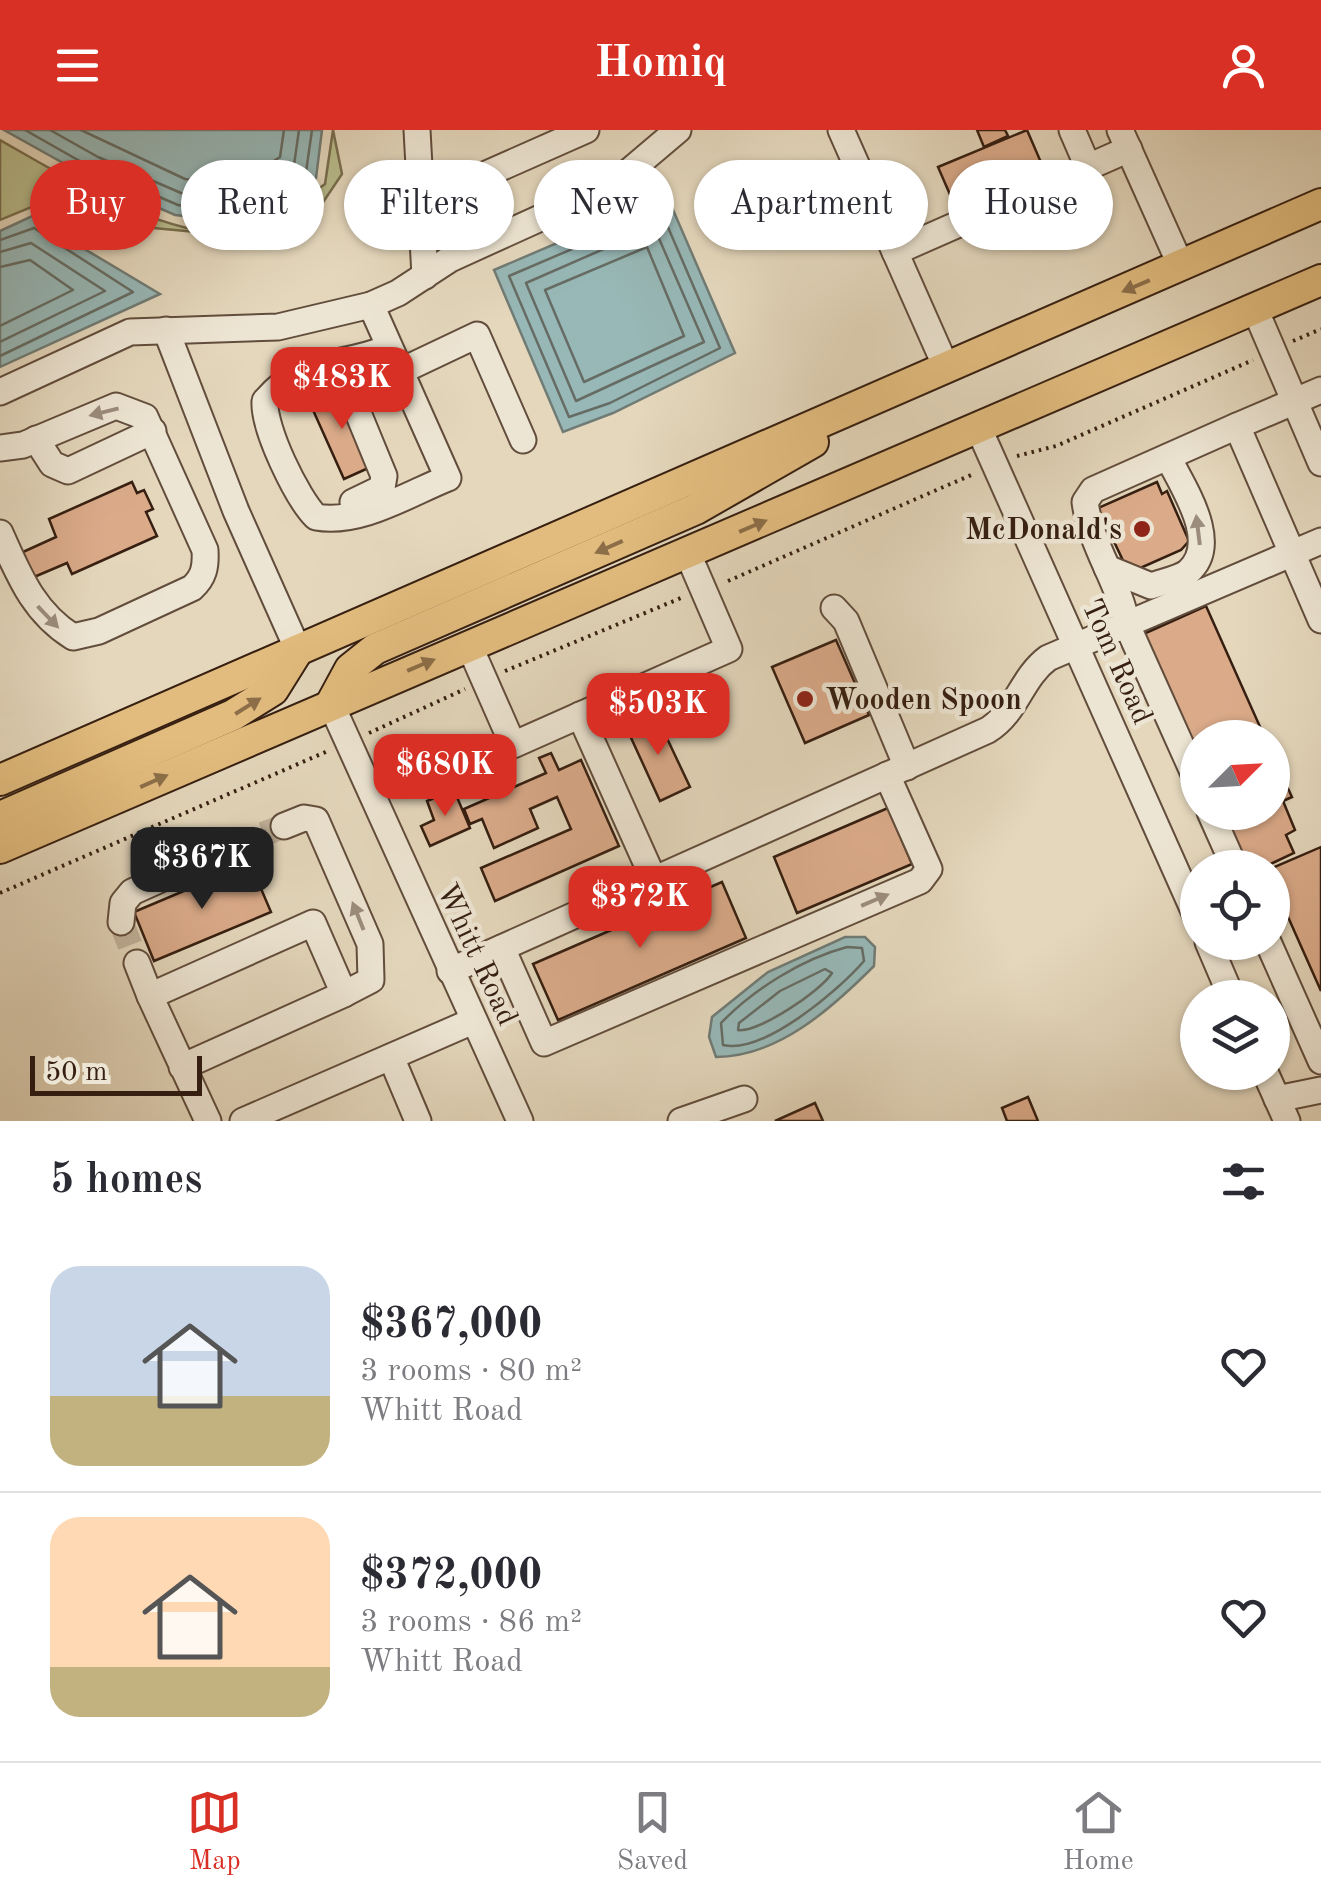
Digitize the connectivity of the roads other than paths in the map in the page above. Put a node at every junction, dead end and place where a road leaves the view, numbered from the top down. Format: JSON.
{"nodes":[{"id":1,"x":417,"y":130,"type":"edge"},
{"id":2,"x":586,"y":130,"type":"edge"},
{"id":3,"x":678,"y":130,"type":"edge"},
{"id":4,"x":841,"y":130,"type":"edge"},
{"id":5,"x":1072,"y":130,"type":"edge"},
{"id":6,"x":1125,"y":139,"type":"edge"},
{"id":7,"x":650,"y":140,"type":"edge"},
{"id":8,"x":419,"y":160,"type":"edge"},
{"id":9,"x":1085,"y":160,"type":"edge"},
{"id":10,"x":1097,"y":160,"type":"edge"},
{"id":11,"x":514,"y":162,"type":"edge"},
{"id":12,"x":1321,"y":204,"type":"edge"},
{"id":13,"x":948,"y":229,"type":"edge"},
{"id":14,"x":424,"y":250,"type":"edge"},
{"id":15,"x":895,"y":252,"type":"junction"},
{"id":16,"x":1180,"y":266,"type":"junction"},
{"id":17,"x":425,"y":276,"type":"junction"},
{"id":18,"x":1321,"y":280,"type":"edge"},
{"id":19,"x":371,"y":304,"type":"junction"},
{"id":20,"x":1255,"y":308,"type":"junction"},
{"id":21,"x":166,"y":330,"type":"junction"},
{"id":22,"x":388,"y":348,"type":"junction"},
{"id":23,"x":946,"y":368,"type":"junction"},
{"id":24,"x":350,"y":370,"type":"junction"},
{"id":25,"x":399,"y":372,"type":"junction"},
{"id":26,"x":1321,"y":390,"type":"edge"},
{"id":27,"x":0,"y":392,"type":"edge"},
{"id":28,"x":1294,"y":401,"type":"junction"},
{"id":29,"x":844,"y":412,"type":"junction"},
{"id":30,"x":1237,"y":426,"type":"junction"},
{"id":31,"x":979,"y":429,"type":"junction"},
{"id":32,"x":153,"y":431,"type":"junction"},
{"id":33,"x":36,"y":439,"type":"junction"},
{"id":34,"x":524,"y":440,"type":"dead end"},
{"id":35,"x":0,"y":448,"type":"edge"},
{"id":36,"x":1168,"y":457,"type":"junction"},
{"id":37,"x":1321,"y":463,"type":"edge"},
{"id":38,"x":293,"y":480,"type":"junction"},
{"id":39,"x":405,"y":488,"type":"junction"},
{"id":40,"x":0,"y":533,"type":"edge"},
{"id":41,"x":1321,"y":542,"type":"edge"},
{"id":42,"x":688,"y":554,"type":"junction"},
{"id":43,"x":1292,"y":554,"type":"junction"},
{"id":44,"x":1107,"y":568,"type":"junction"},
{"id":45,"x":834,"y":608,"type":"dead end"},
{"id":46,"x":1321,"y":620,"type":"edge"},
{"id":47,"x":1127,"y":625,"type":"junction"},
{"id":48,"x":469,"y":645,"type":"junction"},
{"id":49,"x":1076,"y":646,"type":"junction"},
{"id":50,"x":298,"y":650,"type":"junction"},
{"id":51,"x":331,"y":704,"type":"junction"},
{"id":52,"x":580,"y":715,"type":"junction"},
{"id":53,"x":1180,"y":744,"type":"edge"},
{"id":54,"x":897,"y":771,"type":"junction"},
{"id":55,"x":0,"y":780,"type":"edge"},
{"id":56,"x":0,"y":817,"type":"edge"},
{"id":57,"x":284,"y":826,"type":"tunnel mouth"},
{"id":58,"x":0,"y":848,"type":"edge"},
{"id":59,"x":229,"y":848,"type":"tunnel mouth"},
{"id":60,"x":654,"y":880,"type":"junction"},
{"id":61,"x":1180,"y":880,"type":"edge"},
{"id":62,"x":121,"y":922,"type":"dead end"},
{"id":63,"x":502,"y":948,"type":"junction"},
{"id":64,"x":1276,"y":960,"type":"edge"},
{"id":65,"x":137,"y":963,"type":"tunnel mouth"},
{"id":66,"x":450,"y":971,"type":"junction"},
{"id":67,"x":344,"y":994,"type":"junction"},
{"id":68,"x":150,"y":996,"type":"junction"},
{"id":69,"x":474,"y":1021,"type":"junction"},
{"id":70,"x":391,"y":1057,"type":"junction"},
{"id":71,"x":1321,"y":1062,"type":"edge"},
{"id":72,"x":182,"y":1068,"type":"junction"},
{"id":73,"x":1321,"y":1090,"type":"edge"},
{"id":74,"x":744,"y":1099,"type":"dead end"},
{"id":75,"x":1282,"y":1110,"type":"edge"},
{"id":76,"x":208,"y":1121,"type":"edge"},
{"id":77,"x":242,"y":1121,"type":"edge"},
{"id":78,"x":418,"y":1121,"type":"edge"},
{"id":79,"x":520,"y":1121,"type":"edge"},
{"id":80,"x":681,"y":1121,"type":"edge"}],
"edges":[{"from":1,"to":8,"type":"street"},
{"from":2,"to":11,"type":"street"},
{"from":3,"to":7,"type":"street"},
{"from":4,"to":15,"type":"street"},
{"from":5,"to":9,"type":"street"},
{"from":6,"to":10,"type":"street"},
{"from":6,"to":16,"type":"street"},
{"from":7,"to":17,"type":"street"},
{"from":12,"to":16,"type":"main road"},
{"from":13,"to":15,"type":"street"},
{"from":14,"to":17,"type":"street"},
{"from":15,"to":23,"type":"street"},
{"from":16,"to":23,"type":"main road","one_way":true},
{"from":17,"to":19,"type":"street"},
{"from":18,"to":20,"type":"main road"},
{"from":19,"to":21,"type":"street"},
{"from":19,"to":22,"type":"street"},
{"from":20,"to":28,"type":"street"},
{"from":20,"to":31,"type":"main road"},
{"from":21,"to":27,"type":"street"},
{"from":21,"to":50,"type":"street"},
{"from":22,"to":24,"type":"street"},
{"from":22,"to":25,"type":"street"},
{"from":23,"to":29,"type":"main road"},
{"from":24,"to":38,"type":"street"},
{"from":24,"to":38,"type":"street"},
{"from":24,"to":39,"type":"street"},
{"from":25,"to":34,"type":"street"},
{"from":25,"to":39,"type":"street"},
{"from":26,"to":28,"type":"street"},
{"from":28,"to":30,"type":"street"},
{"from":28,"to":37,"type":"street"},
{"from":29,"to":50,"type":"main road"},
{"from":29,"to":51,"type":"main road","one_way":true},
{"from":30,"to":36,"type":"street"},
{"from":30,"to":43,"type":"street"},
{"from":42,"to":31,"type":"main road","one_way":true},
{"from":31,"to":49,"type":"street","name":"Tom Road"},
{"from":32,"to":33,"type":"street","one_way":true},
{"from":32,"to":33,"type":"street"},
{"from":40,"to":32,"type":"street","one_way":true},
{"from":33,"to":35,"type":"street"},
{"from":36,"to":44,"type":"street"},
{"from":44,"to":36,"type":"street","one_way":true},
{"from":38,"to":39,"type":"street"},
{"from":41,"to":43,"type":"street"},
{"from":42,"to":48,"type":"main road"},
{"from":42,"to":52,"type":"street"},
{"from":43,"to":46,"type":"street"},
{"from":43,"to":47,"type":"street"},
{"from":44,"to":47,"type":"street"},
{"from":45,"to":54,"type":"street"},
{"from":47,"to":49,"type":"street"},
{"from":47,"to":53,"type":"street"},
{"from":51,"to":48,"type":"main road","one_way":true},
{"from":48,"to":52,"type":"street"},
{"from":49,"to":54,"type":"street"},
{"from":49,"to":61,"type":"street","name":"Tom Road"},
{"from":50,"to":55,"type":"main road"},
{"from":56,"to":50,"type":"main road","one_way":true},
{"from":58,"to":51,"type":"main road","one_way":true},
{"from":51,"to":66,"type":"street","name":"Whitt Road"},
{"from":52,"to":60,"type":"street"},
{"from":54,"to":60,"type":"street"},
{"from":63,"to":54,"type":"street","one_way":true},
{"from":67,"to":57,"type":"street","one_way":true},
{"from":59,"to":62,"type":"street"},
{"from":60,"to":63,"type":"street"},
{"from":63,"to":66,"type":"street"},
{"from":64,"to":71,"type":"street"},
{"from":65,"to":68,"type":"street"},
{"from":66,"to":69,"type":"street","name":"Whitt Road"},
{"from":67,"to":68,"type":"street"},
{"from":67,"to":72,"type":"street"},
{"from":68,"to":72,"type":"street"},
{"from":69,"to":70,"type":"street"},
{"from":69,"to":79,"type":"street","name":"Whitt Road"},
{"from":70,"to":77,"type":"street"},
{"from":70,"to":78,"type":"street"},
{"from":72,"to":76,"type":"street"},
{"from":73,"to":75,"type":"street"},
{"from":74,"to":80,"type":"street"}]}
